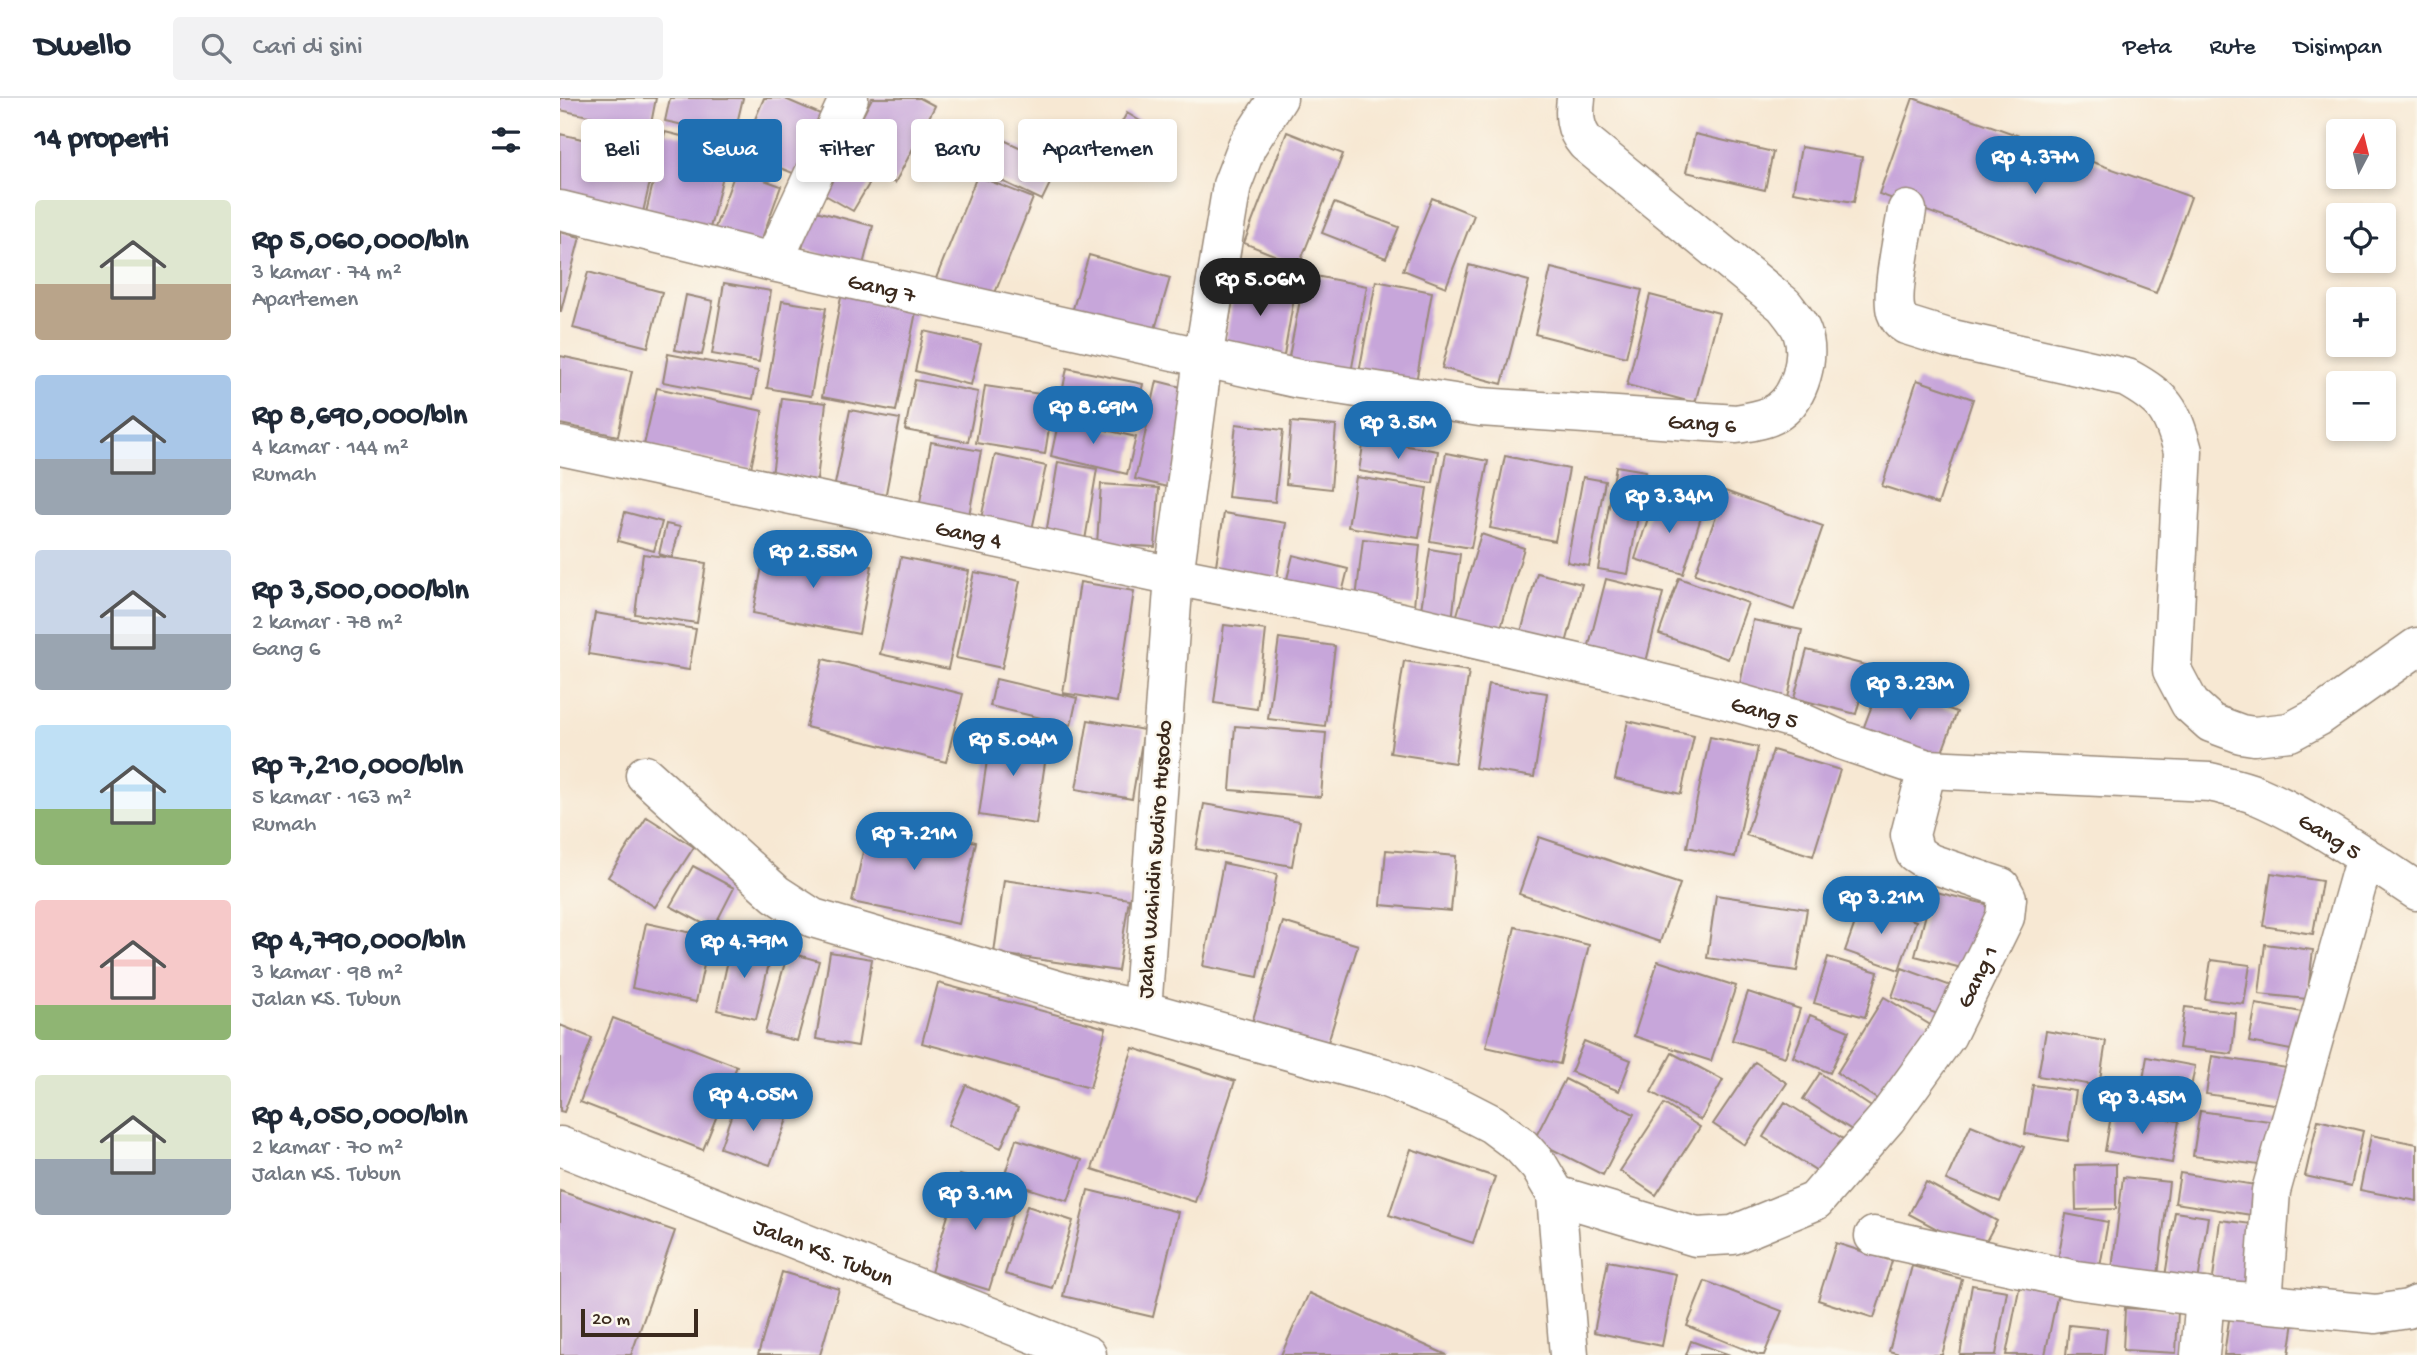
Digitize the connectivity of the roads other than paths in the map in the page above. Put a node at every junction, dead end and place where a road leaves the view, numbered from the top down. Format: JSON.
{"nodes":[{"id":1,"x":849,"y":98,"type":"edge"},
{"id":2,"x":1278,"y":98,"type":"edge"},
{"id":3,"x":1576,"y":98,"type":"edge"},
{"id":4,"x":560,"y":210,"type":"edge"},
{"id":5,"x":1907,"y":210,"type":"dead end"},
{"id":6,"x":773,"y":262,"type":"junction"},
{"id":7,"x":1203,"y":359,"type":"junction"},
{"id":8,"x":560,"y":446,"type":"edge"},
{"id":9,"x":1174,"y":576,"type":"junction"},
{"id":10,"x":2417,"y":647,"type":"edge"},
{"id":11,"x":1927,"y":769,"type":"junction"},
{"id":12,"x":645,"y":775,"type":"dead end"},
{"id":13,"x":2365,"y":857,"type":"junction"},
{"id":14,"x":2417,"y":891,"type":"edge"},
{"id":15,"x":1142,"y":1010,"type":"junction"},
{"id":16,"x":560,"y":1146,"type":"edge"},
{"id":17,"x":1556,"y":1195,"type":"junction"},
{"id":18,"x":1874,"y":1236,"type":"dead end"},
{"id":19,"x":2204,"y":1297,"type":"junction"},
{"id":20,"x":2263,"y":1303,"type":"junction"},
{"id":21,"x":2417,"y":1305,"type":"edge"},
{"id":22,"x":1041,"y":1347,"type":"edge"},
{"id":23,"x":1087,"y":1355,"type":"edge"},
{"id":24,"x":1569,"y":1355,"type":"edge"},
{"id":25,"x":2200,"y":1355,"type":"edge"}],
"edges":[{"from":1,"to":6,"type":"street"},
{"from":2,"to":7,"type":"street","name":"Jalan Wahidin Sudiro Husodo"},
{"from":3,"to":7,"type":"street","name":"Gang 6"},
{"from":4,"to":6,"type":"street","name":"Gang 7"},
{"from":5,"to":10,"type":"street"},
{"from":6,"to":7,"type":"street","name":"Gang 7"},
{"from":7,"to":9,"type":"street","name":"Jalan Wahidin Sudiro Husodo"},
{"from":8,"to":9,"type":"street","name":"Gang 4"},
{"from":9,"to":11,"type":"street","name":"Gang 5"},
{"from":9,"to":15,"type":"street","name":"Jalan Wahidin Sudiro Husodo"},
{"from":11,"to":13,"type":"street","name":"Gang 5"},
{"from":11,"to":17,"type":"street","name":"Gang 1"},
{"from":12,"to":15,"type":"street"},
{"from":13,"to":14,"type":"street","name":"Gang 5"},
{"from":13,"to":20,"type":"street"},
{"from":15,"to":17,"type":"street","name":"Jalan Wahidin Sudiro Husodo"},
{"from":16,"to":22,"type":"street","name":"Jalan KS. Tubun"},
{"from":17,"to":24,"type":"street","name":"Jalan Wahidin Sudiro Husodo"},
{"from":18,"to":19,"type":"street"},
{"from":19,"to":20,"type":"street"},
{"from":19,"to":25,"type":"street"},
{"from":20,"to":21,"type":"street"},
{"from":22,"to":23,"type":"street","name":"Jalan KS. Tubun"}]}
